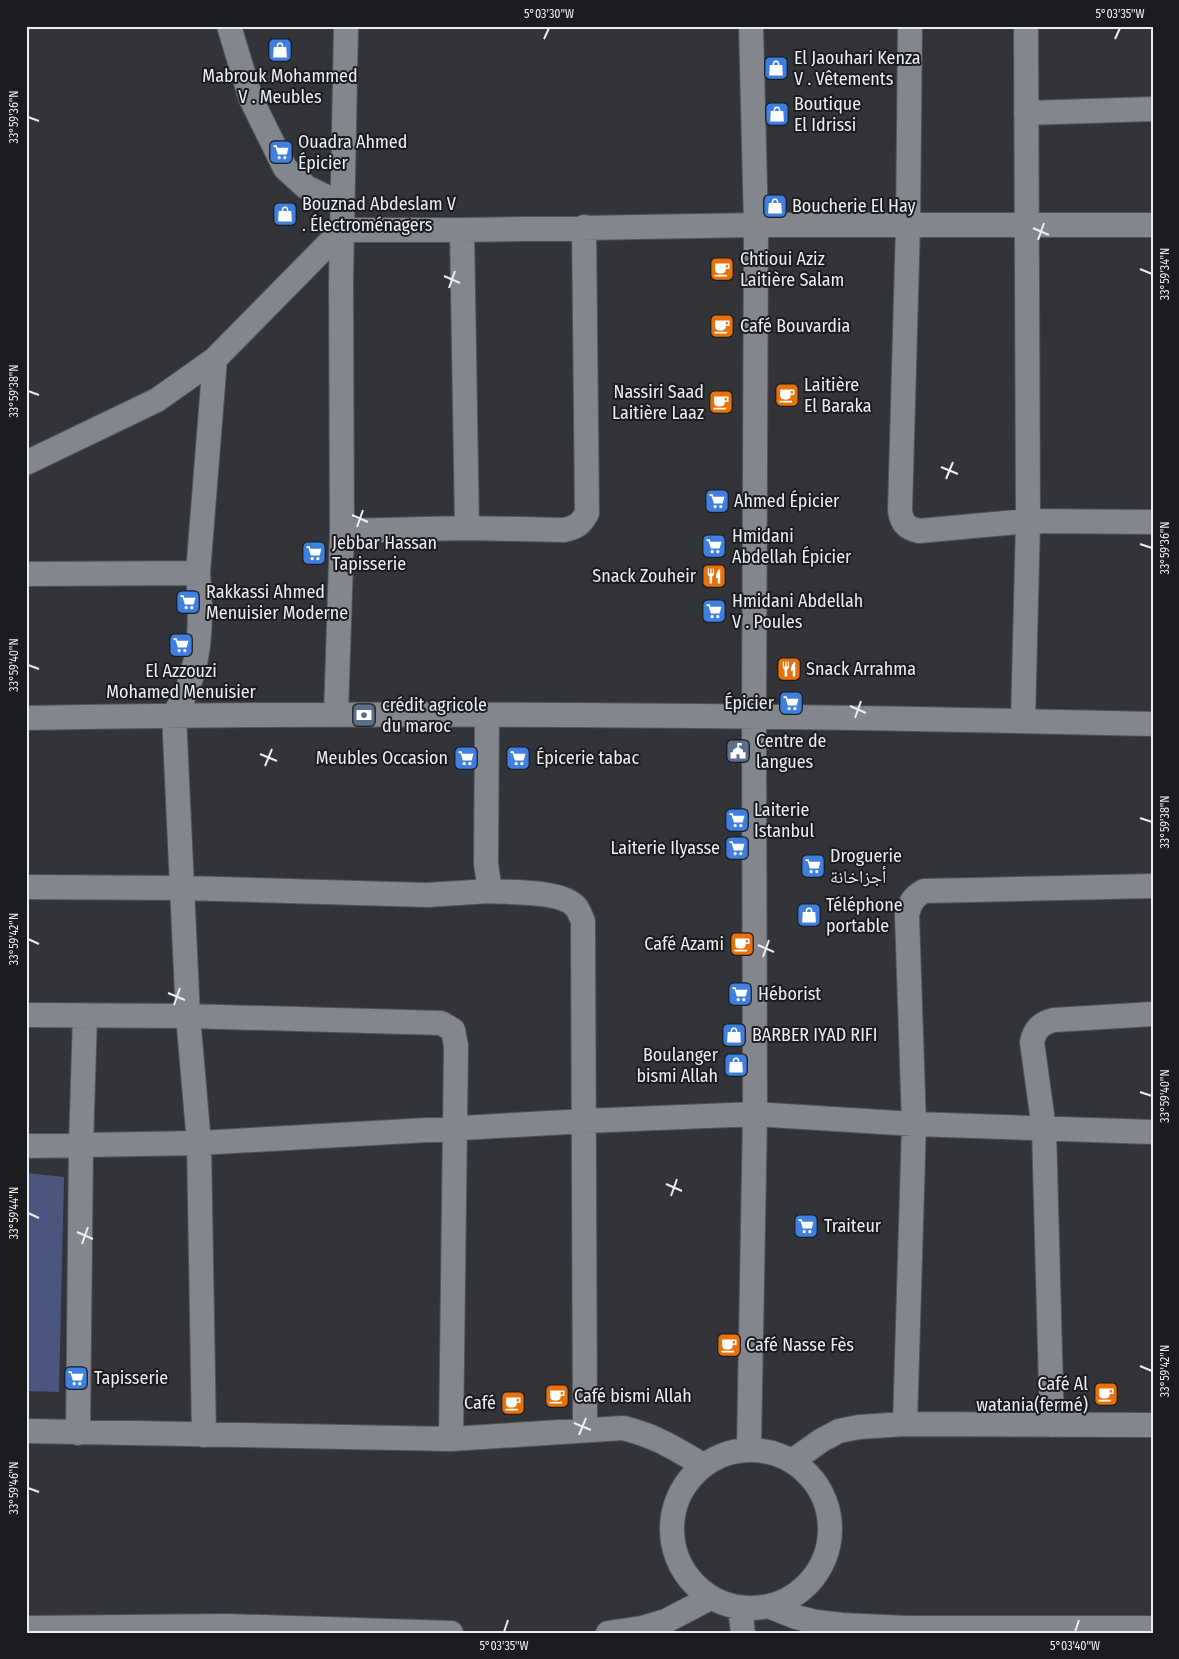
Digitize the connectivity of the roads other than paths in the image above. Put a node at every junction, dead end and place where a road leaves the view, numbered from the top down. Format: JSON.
{"nodes":[{"id":1,"x":229,"y":26,"type":"edge"},
{"id":2,"x":346,"y":26,"type":"edge"},
{"id":3,"x":751,"y":26,"type":"edge"},
{"id":4,"x":910,"y":26,"type":"edge"},
{"id":5,"x":1026,"y":26,"type":"edge"},
{"id":6,"x":1153,"y":109,"type":"edge"},
{"id":7,"x":1026,"y":112,"type":"junction"},
{"id":8,"x":343,"y":205,"type":"junction"},
{"id":9,"x":1027,"y":224,"type":"junction"},
{"id":10,"x":756,"y":225,"type":"junction"},
{"id":11,"x":908,"y":225,"type":"junction"},
{"id":12,"x":1153,"y":225,"type":"edge"},
{"id":13,"x":584,"y":227,"type":"junction"},
{"id":14,"x":342,"y":230,"type":"junction"},
{"id":15,"x":462,"y":230,"type":"junction"},
{"id":16,"x":215,"y":359,"type":"junction"},
{"id":17,"x":26,"y":464,"type":"edge"},
{"id":18,"x":1028,"y":521,"type":"junction"},
{"id":19,"x":1153,"y":522,"type":"edge"},
{"id":20,"x":468,"y":528,"type":"junction"},
{"id":21,"x":342,"y":531,"type":"junction"},
{"id":22,"x":198,"y":573,"type":"junction"},
{"id":23,"x":26,"y":574,"type":"edge"},
{"id":24,"x":336,"y":714,"type":"junction"},
{"id":25,"x":174,"y":715,"type":"junction"},
{"id":26,"x":487,"y":715,"type":"junction"},
{"id":27,"x":26,"y":718,"type":"edge"},
{"id":28,"x":754,"y":718,"type":"junction"},
{"id":29,"x":1023,"y":721,"type":"junction"},
{"id":30,"x":1153,"y":724,"type":"edge"},
{"id":31,"x":1153,"y":886,"type":"edge"},
{"id":32,"x":26,"y":887,"type":"edge"},
{"id":33,"x":182,"y":888,"type":"junction"},
{"id":34,"x":490,"y":891,"type":"junction"},
{"id":35,"x":1153,"y":1014,"type":"edge"},
{"id":36,"x":26,"y":1015,"type":"edge"},
{"id":37,"x":85,"y":1016,"type":"junction"},
{"id":38,"x":188,"y":1016,"type":"junction"},
{"id":39,"x":755,"y":1114,"type":"junction"},
{"id":40,"x":585,"y":1120,"type":"junction"},
{"id":41,"x":914,"y":1124,"type":"junction"},
{"id":42,"x":454,"y":1128,"type":"junction"},
{"id":43,"x":1044,"y":1129,"type":"junction"},
{"id":44,"x":1153,"y":1132,"type":"edge"},
{"id":45,"x":198,"y":1142,"type":"junction"},
{"id":46,"x":81,"y":1145,"type":"junction"},
{"id":47,"x":26,"y":1146,"type":"edge"},
{"id":48,"x":905,"y":1424,"type":"junction"},
{"id":49,"x":1052,"y":1425,"type":"junction"},
{"id":50,"x":1153,"y":1425,"type":"edge"},
{"id":51,"x":586,"y":1430,"type":"junction"},
{"id":52,"x":26,"y":1431,"type":"edge"},
{"id":53,"x":78,"y":1433,"type":"junction"},
{"id":54,"x":204,"y":1435,"type":"junction"},
{"id":55,"x":451,"y":1439,"type":"junction"},
{"id":56,"x":749,"y":1448,"type":"junction"},
{"id":57,"x":792,"y":1460,"type":"junction"},
{"id":58,"x":703,"y":1465,"type":"junction"},
{"id":59,"x":710,"y":1598,"type":"junction"},
{"id":60,"x":771,"y":1607,"type":"junction"},
{"id":61,"x":740,"y":1608,"type":"junction"},
{"id":62,"x":26,"y":1628,"type":"edge"},
{"id":63,"x":1153,"y":1628,"type":"edge"},
{"id":64,"x":227,"y":1629,"type":"edge"},
{"id":65,"x":101,"y":1630,"type":"edge"},
{"id":66,"x":907,"y":1630,"type":"edge"},
{"id":67,"x":451,"y":1633,"type":"edge"},
{"id":68,"x":608,"y":1633,"type":"edge"},
{"id":69,"x":743,"y":1633,"type":"edge"}],
"edges":[{"from":1,"to":8,"type":"street"},
{"from":2,"to":8,"type":"street"},
{"from":3,"to":10,"type":"street"},
{"from":4,"to":11,"type":"street"},
{"from":5,"to":7,"type":"street"},
{"from":6,"to":7,"type":"street"},
{"from":7,"to":9,"type":"street"},
{"from":8,"to":14,"type":"street"},
{"from":9,"to":11,"type":"street"},
{"from":9,"to":12,"type":"street"},
{"from":9,"to":18,"type":"street"},
{"from":10,"to":11,"type":"street"},
{"from":10,"to":13,"type":"street"},
{"from":10,"to":28,"type":"street"},
{"from":11,"to":18,"type":"street"},
{"from":13,"to":15,"type":"street"},
{"from":13,"to":20,"type":"street"},
{"from":14,"to":15,"type":"street"},
{"from":14,"to":16,"type":"street"},
{"from":14,"to":21,"type":"street"},
{"from":15,"to":20,"type":"street"},
{"from":16,"to":17,"type":"street"},
{"from":16,"to":22,"type":"street"},
{"from":18,"to":19,"type":"street"},
{"from":18,"to":29,"type":"street"},
{"from":20,"to":21,"type":"street"},
{"from":21,"to":24,"type":"street"},
{"from":22,"to":23,"type":"street"},
{"from":22,"to":25,"type":"street"},
{"from":24,"to":25,"type":"street"},
{"from":24,"to":26,"type":"street"},
{"from":25,"to":27,"type":"street"},
{"from":25,"to":33,"type":"street"},
{"from":26,"to":28,"type":"street"},
{"from":26,"to":34,"type":"street"},
{"from":28,"to":29,"type":"street"},
{"from":28,"to":39,"type":"street"},
{"from":29,"to":30,"type":"street"},
{"from":31,"to":41,"type":"street"},
{"from":32,"to":33,"type":"street"},
{"from":33,"to":34,"type":"street"},
{"from":33,"to":38,"type":"street"},
{"from":34,"to":40,"type":"street"},
{"from":35,"to":43,"type":"street"},
{"from":36,"to":37,"type":"street"},
{"from":37,"to":38,"type":"street"},
{"from":37,"to":46,"type":"street"},
{"from":38,"to":42,"type":"street"},
{"from":38,"to":45,"type":"street"},
{"from":39,"to":40,"type":"street"},
{"from":39,"to":41,"type":"street"},
{"from":39,"to":56,"type":"street"},
{"from":40,"to":42,"type":"street"},
{"from":40,"to":51,"type":"street"},
{"from":41,"to":43,"type":"street"},
{"from":41,"to":48,"type":"street"},
{"from":42,"to":45,"type":"street"},
{"from":42,"to":55,"type":"street"},
{"from":43,"to":44,"type":"street"},
{"from":43,"to":49,"type":"street"},
{"from":45,"to":46,"type":"street"},
{"from":45,"to":54,"type":"street"},
{"from":46,"to":47,"type":"street"},
{"from":46,"to":53,"type":"street"},
{"from":48,"to":49,"type":"street"},
{"from":48,"to":57,"type":"street"},
{"from":49,"to":50,"type":"street"},
{"from":51,"to":55,"type":"street"},
{"from":51,"to":58,"type":"street"},
{"from":52,"to":53,"type":"street"},
{"from":53,"to":54,"type":"street"},
{"from":54,"to":55,"type":"street"},
{"from":56,"to":57,"type":"street"},
{"from":56,"to":58,"type":"street"},
{"from":57,"to":60,"type":"street"},
{"from":58,"to":59,"type":"street"},
{"from":59,"to":61,"type":"street"},
{"from":59,"to":68,"type":"street"},
{"from":60,"to":61,"type":"street"},
{"from":60,"to":66,"type":"street"},
{"from":61,"to":69,"type":"street"},
{"from":62,"to":65,"type":"street"},
{"from":63,"to":66,"type":"street"},
{"from":64,"to":65,"type":"street"},
{"from":64,"to":67,"type":"street"}]}
